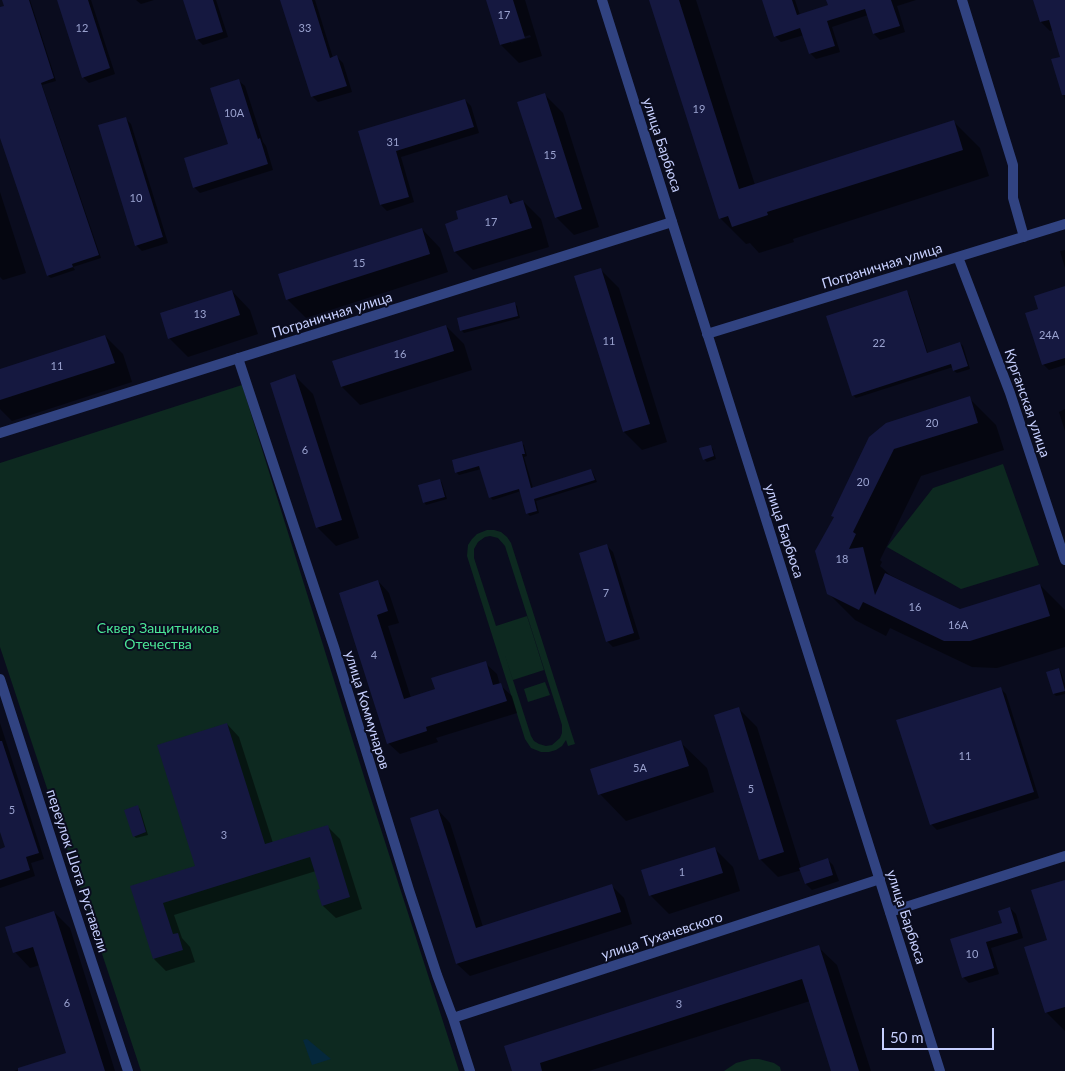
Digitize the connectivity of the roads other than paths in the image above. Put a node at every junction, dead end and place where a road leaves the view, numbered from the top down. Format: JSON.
{"nodes":[{"id":1,"x":602,"y":0,"type":"edge"},
{"id":2,"x":962,"y":0,"type":"edge"},
{"id":3,"x":672,"y":222,"type":"junction"},
{"id":4,"x":1065,"y":224,"type":"edge"},
{"id":5,"x":1024,"y":237,"type":"junction"},
{"id":6,"x":958,"y":257,"type":"junction"},
{"id":7,"x":707,"y":334,"type":"junction"},
{"id":8,"x":238,"y":358,"type":"junction"},
{"id":9,"x":0,"y":433,"type":"edge"},
{"id":10,"x":1065,"y":560,"type":"edge"},
{"id":11,"x":0,"y":679,"type":"edge"},
{"id":12,"x":1065,"y":856,"type":"edge"},
{"id":13,"x":880,"y":879,"type":"junction"},
{"id":14,"x":890,"y":912,"type":"junction"},
{"id":15,"x":453,"y":1018,"type":"junction"},
{"id":16,"x":128,"y":1071,"type":"edge"},
{"id":17,"x":470,"y":1071,"type":"edge"},
{"id":18,"x":940,"y":1071,"type":"edge"}],
"edges":[{"from":1,"to":3,"type":"street","name":"улица Барбюса"},
{"from":2,"to":5,"type":"street"},
{"from":3,"to":7,"type":"street","name":"улица Барбюса"},
{"from":3,"to":8,"type":"street","name":"Пограничная улица"},
{"from":4,"to":5,"type":"street","name":"Пограничная улица"},
{"from":5,"to":6,"type":"street","name":"Пограничная улица"},
{"from":6,"to":7,"type":"street","name":"Пограничная улица"},
{"from":6,"to":10,"type":"street","name":"Курганская улица"},
{"from":7,"to":13,"type":"street","name":"улица Барбюса"},
{"from":8,"to":9,"type":"street","name":"Пограничная улица"},
{"from":8,"to":15,"type":"street","name":"улица Коммунаров"},
{"from":11,"to":16,"type":"street","name":"переулок Шота Руставели"},
{"from":12,"to":14,"type":"street"},
{"from":13,"to":14,"type":"street","name":"улица Барбюса"},
{"from":13,"to":15,"type":"street","name":"улица Тухачевского"},
{"from":14,"to":18,"type":"street","name":"улица Барбюса"},
{"from":15,"to":17,"type":"street","name":"улица Коммунаров"}]}
